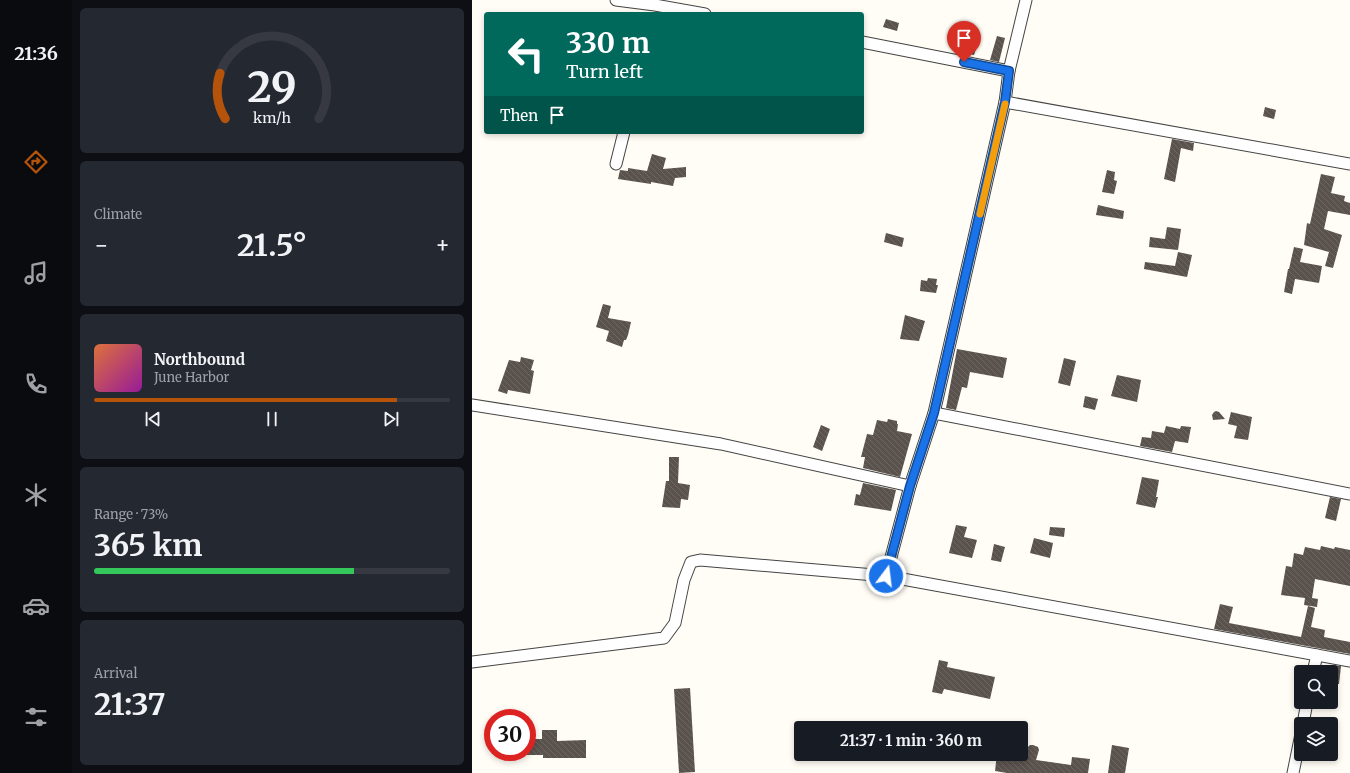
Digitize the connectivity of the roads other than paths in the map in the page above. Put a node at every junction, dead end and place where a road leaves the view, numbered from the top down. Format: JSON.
{"nodes":[{"id":1,"x":616,"y":0,"type":"edge"},
{"id":2,"x":1026,"y":0,"type":"edge"},
{"id":3,"x":654,"y":10,"type":"edge"},
{"id":4,"x":680,"y":12,"type":"edge"},
{"id":5,"x":864,"y":42,"type":"edge"},
{"id":6,"x":1009,"y":71,"type":"junction"},
{"id":7,"x":1005,"y":102,"type":"junction"},
{"id":8,"x":624,"y":134,"type":"edge"},
{"id":9,"x":616,"y":164,"type":"dead end"},
{"id":10,"x":1350,"y":164,"type":"edge"},
{"id":11,"x":472,"y":405,"type":"edge"},
{"id":12,"x":934,"y":413,"type":"junction"},
{"id":13,"x":910,"y":486,"type":"junction"},
{"id":14,"x":1350,"y":494,"type":"edge"},
{"id":15,"x":886,"y":576,"type":"junction"},
{"id":16,"x":1316,"y":655,"type":"junction"},
{"id":17,"x":1350,"y":661,"type":"edge"},
{"id":18,"x":472,"y":662,"type":"edge"},
{"id":19,"x":1314,"y":665,"type":"edge"},
{"id":20,"x":1295,"y":761,"type":"edge"},
{"id":21,"x":1293,"y":773,"type":"edge"}],
"edges":[{"from":1,"to":3,"type":"street"},
{"from":2,"to":6,"type":"street"},
{"from":3,"to":4,"type":"street"},
{"from":5,"to":6,"type":"street"},
{"from":6,"to":7,"type":"street"},
{"from":7,"to":10,"type":"street"},
{"from":7,"to":12,"type":"street"},
{"from":8,"to":9,"type":"street"},
{"from":11,"to":13,"type":"street"},
{"from":12,"to":13,"type":"street"},
{"from":12,"to":14,"type":"street"},
{"from":13,"to":15,"type":"street"},
{"from":15,"to":16,"type":"street"},
{"from":15,"to":18,"type":"street"},
{"from":16,"to":17,"type":"street"},
{"from":16,"to":19,"type":"street"},
{"from":20,"to":21,"type":"street"}]}
